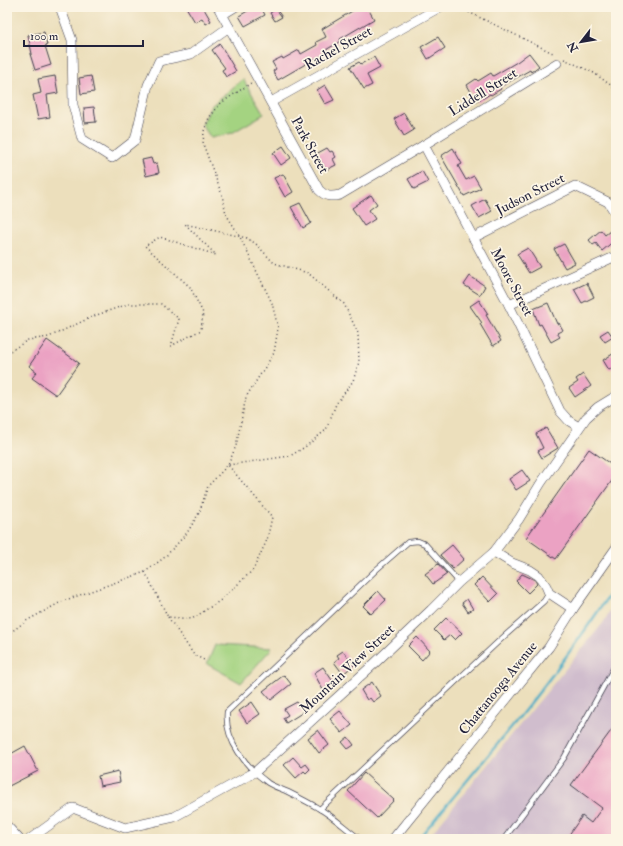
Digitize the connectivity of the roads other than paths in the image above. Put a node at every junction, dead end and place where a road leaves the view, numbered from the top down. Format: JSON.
{"nodes":[{"id":1,"x":60,"y":7,"type":"edge"},
{"id":2,"x":235,"y":7,"type":"edge"},
{"id":3,"x":440,"y":7,"type":"edge"},
{"id":4,"x":220,"y":11,"type":"edge"},
{"id":5,"x":229,"y":27,"type":"junction"},
{"id":6,"x":557,"y":63,"type":"dead end"},
{"id":7,"x":271,"y":102,"type":"junction"},
{"id":8,"x":424,"y":145,"type":"junction"},
{"id":9,"x":616,"y":214,"type":"edge"},
{"id":10,"x":473,"y":238,"type":"junction"},
{"id":11,"x":616,"y":256,"type":"edge"},
{"id":12,"x":509,"y":305,"type":"junction"},
{"id":13,"x":616,"y":396,"type":"edge"},
{"id":14,"x":579,"y":427,"type":"junction"},
{"id":15,"x":616,"y":548,"type":"edge"},
{"id":16,"x":494,"y":552,"type":"junction"},
{"id":17,"x":459,"y":582,"type":"junction"},
{"id":18,"x":549,"y":593,"type":"junction"},
{"id":19,"x":573,"y":609,"type":"junction"},
{"id":20,"x":616,"y":664,"type":"edge"},
{"id":21,"x":255,"y":772,"type":"junction"},
{"id":22,"x":320,"y":809,"type":"junction"},
{"id":23,"x":7,"y":826,"type":"edge"},
{"id":24,"x":19,"y":839,"type":"edge"},
{"id":25,"x":30,"y":839,"type":"edge"},
{"id":26,"x":360,"y":839,"type":"edge"},
{"id":27,"x":393,"y":839,"type":"edge"},
{"id":28,"x":504,"y":839,"type":"edge"}],
"edges":[{"from":1,"to":5,"type":"street"},
{"from":2,"to":4,"type":"street"},
{"from":3,"to":7,"type":"street","name":"Rachel Street"},
{"from":4,"to":5,"type":"street","name":"Park Street"},
{"from":5,"to":7,"type":"street","name":"Park Street"},
{"from":6,"to":8,"type":"street","name":"Liddell Street"},
{"from":7,"to":8,"type":"street","name":"Park Street"},
{"from":8,"to":10,"type":"street","name":"Moore Street"},
{"from":9,"to":10,"type":"street","name":"Judson Street"},
{"from":10,"to":12,"type":"street","name":"Moore Street"},
{"from":11,"to":12,"type":"street"},
{"from":12,"to":14,"type":"street","name":"Moore Street"},
{"from":13,"to":14,"type":"street","name":"Mountain View Street"},
{"from":14,"to":16,"type":"street","name":"Mountain View Street"},
{"from":15,"to":19,"type":"street","name":"Chattanooga Avenue"},
{"from":16,"to":17,"type":"street","name":"Mountain View Street"},
{"from":16,"to":18,"type":"street"},
{"from":17,"to":21,"type":"street","name":"Mountain View Street"},
{"from":17,"to":21,"type":"lane"},
{"from":18,"to":19,"type":"street"},
{"from":18,"to":22,"type":"lane"},
{"from":19,"to":27,"type":"street","name":"Chattanooga Avenue"},
{"from":20,"to":28,"type":"lane"},
{"from":21,"to":22,"type":"lane"},
{"from":21,"to":25,"type":"street","name":"Mountain View Street"},
{"from":22,"to":26,"type":"lane"},
{"from":23,"to":24,"type":"street"}]}
